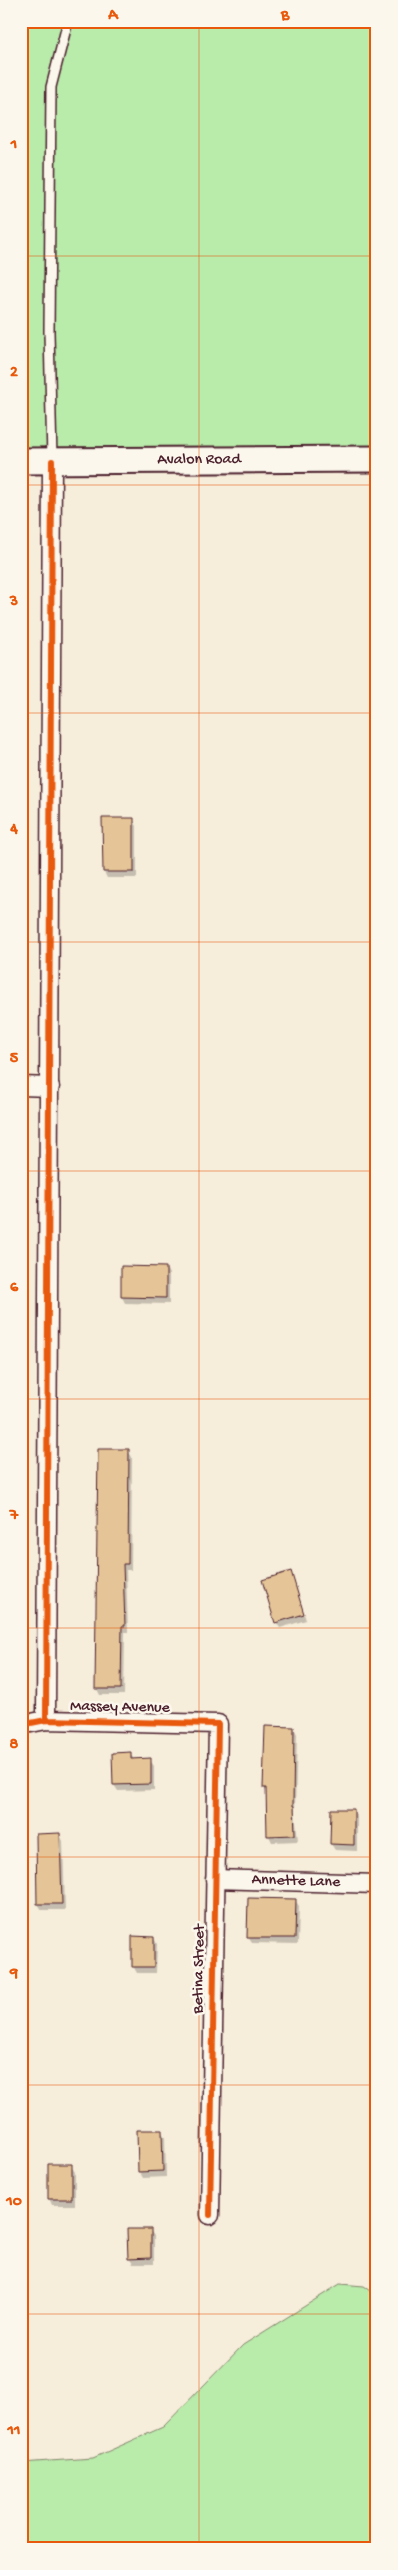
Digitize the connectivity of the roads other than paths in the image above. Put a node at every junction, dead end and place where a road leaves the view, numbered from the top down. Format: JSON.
{"nodes":[{"id":1,"x":68,"y":21,"type":"edge"},
{"id":2,"x":377,"y":459,"type":"edge"},
{"id":3,"x":21,"y":461,"type":"edge"},
{"id":4,"x":52,"y":462,"type":"junction"},
{"id":5,"x":21,"y":1086,"type":"edge"},
{"id":6,"x":50,"y":1087,"type":"junction"},
{"id":7,"x":46,"y":1720,"type":"junction"},
{"id":8,"x":218,"y":1724,"type":"joint"},
{"id":9,"x":21,"y":1725,"type":"edge"},
{"id":10,"x":215,"y":1879,"type":"junction"},
{"id":11,"x":377,"y":1884,"type":"edge"},
{"id":12,"x":210,"y":2215,"type":"dead end"}],
"edges":[{"from":1,"to":4,"type":"lane"},
{"from":2,"to":4,"type":"main road","name":"Avalon Road"},
{"from":3,"to":4,"type":"main road","name":"Avalon Road"},
{"from":4,"to":6,"type":"street"},
{"from":5,"to":6,"type":"street"},
{"from":6,"to":7,"type":"street"},
{"from":7,"to":8,"type":"street","name":"Massey Avenue"},
{"from":7,"to":9,"type":"street","name":"Massey Avenue"},
{"from":8,"to":10,"type":"street","name":"Betina Street"},
{"from":10,"to":11,"type":"street","name":"Annette Lane"},
{"from":10,"to":12,"type":"street","name":"Betina Street"}]}
